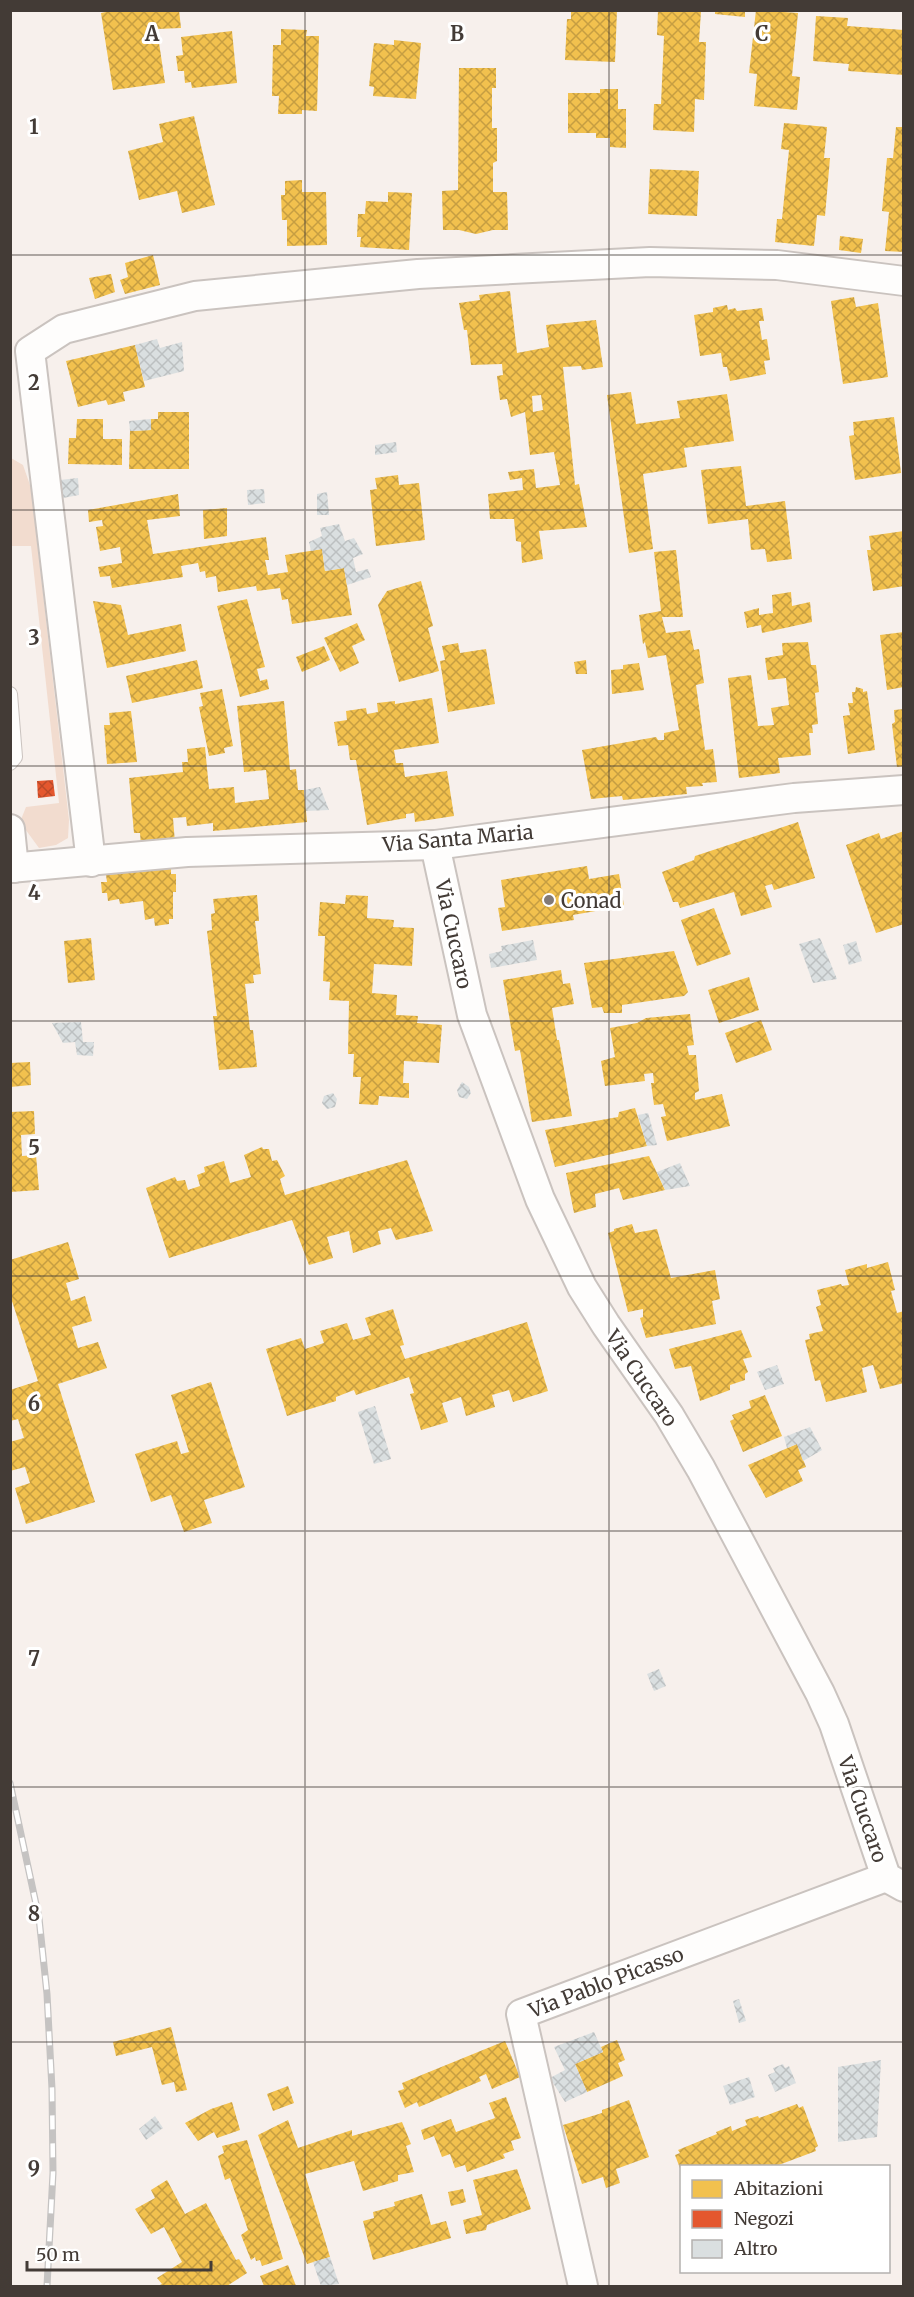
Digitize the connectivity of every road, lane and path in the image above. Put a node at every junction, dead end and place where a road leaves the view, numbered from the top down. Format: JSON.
{"nodes":[{"id":1,"x":903,"y":281,"type":"edge"},
{"id":2,"x":10,"y":694,"type":"edge"},
{"id":3,"x":10,"y":763,"type":"edge"},
{"id":4,"x":903,"y":790,"type":"edge"},
{"id":5,"x":10,"y":829,"type":"edge"},
{"id":6,"x":435,"y":844,"type":"junction"},
{"id":7,"x":91,"y":862,"type":"junction"},
{"id":8,"x":12,"y":868,"type":"edge"},
{"id":9,"x":895,"y":1882,"type":"edge"},
{"id":10,"x":584,"y":2286,"type":"edge"}],
"edges":[{"from":1,"to":7,"type":"street"},
{"from":2,"to":3,"type":"lane"},
{"from":4,"to":6,"type":"street","name":"Via Santa Maria"},
{"from":5,"to":8,"type":"street"},
{"from":6,"to":7,"type":"street","name":"Via Santa Maria"},
{"from":6,"to":9,"type":"street","name":"Via Cuccaro"},
{"from":7,"to":8,"type":"street","name":"Via Santa Maria"},
{"from":9,"to":10,"type":"street","name":"Via Pablo Picasso"}]}
